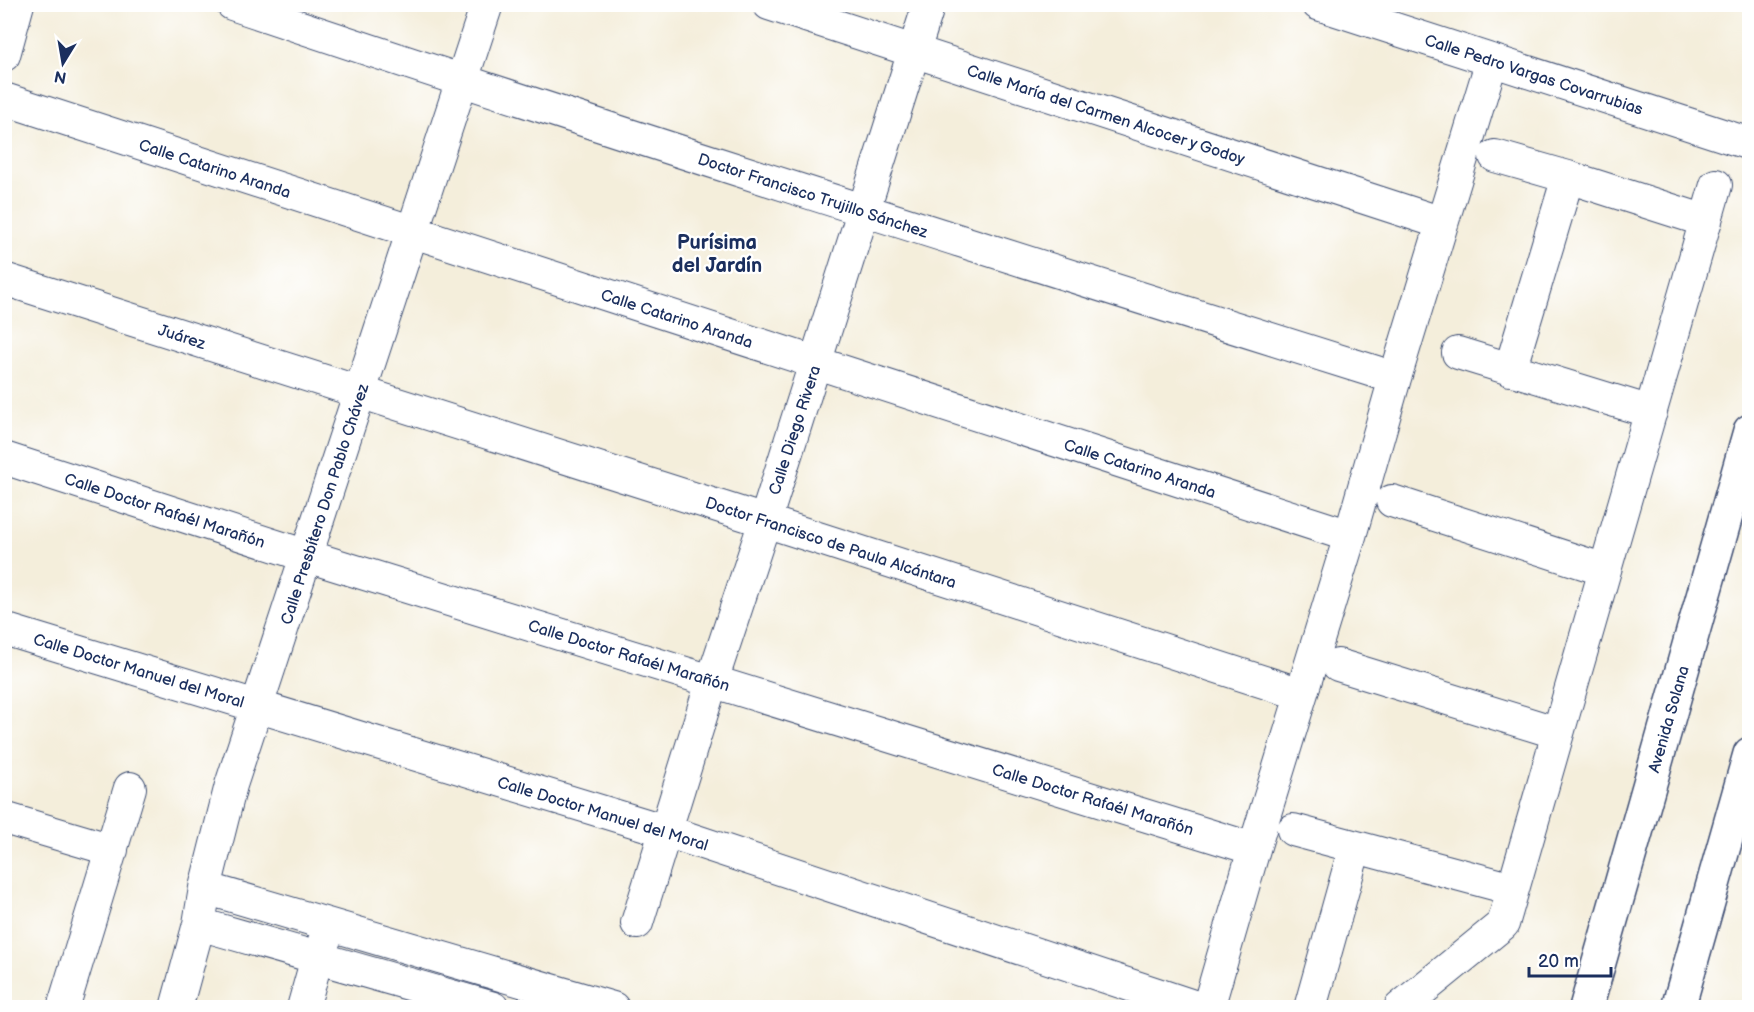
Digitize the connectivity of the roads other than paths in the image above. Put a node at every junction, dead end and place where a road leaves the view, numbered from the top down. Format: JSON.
{"nodes":[{"id":1,"x":18,"y":4,"type":"edge"},
{"id":2,"x":232,"y":4,"type":"edge"},
{"id":3,"x":488,"y":4,"type":"edge"},
{"id":4,"x":769,"y":4,"type":"edge"},
{"id":5,"x":929,"y":4,"type":"edge"},
{"id":6,"x":1318,"y":4,"type":"edge"},
{"id":7,"x":915,"y":52,"type":"junction"},
{"id":8,"x":4,"y":55,"type":"edge"},
{"id":9,"x":1492,"y":60,"type":"junction"},
{"id":10,"x":462,"y":82,"type":"junction"},
{"id":11,"x":4,"y":99,"type":"edge"},
{"id":12,"x":1749,"y":144,"type":"edge"},
{"id":13,"x":1495,"y":156,"type":"dead end"},
{"id":14,"x":1568,"y":177,"type":"junction"},
{"id":15,"x":1716,"y":185,"type":"dead end"},
{"id":16,"x":864,"y":211,"type":"junction"},
{"id":17,"x":1706,"y":221,"type":"junction"},
{"id":18,"x":1442,"y":223,"type":"junction"},
{"id":19,"x":412,"y":233,"type":"junction"},
{"id":20,"x":4,"y":279,"type":"edge"},
{"id":21,"x":1458,"y":353,"type":"dead end"},
{"id":22,"x":815,"y":363,"type":"junction"},
{"id":23,"x":1510,"y":370,"type":"junction"},
{"id":24,"x":1395,"y":378,"type":"junction"},
{"id":25,"x":360,"y":392,"type":"junction"},
{"id":26,"x":1651,"y":412,"type":"junction"},
{"id":27,"x":1749,"y":432,"type":"edge"},
{"id":28,"x":4,"y":458,"type":"edge"},
{"id":29,"x":1392,"y":501,"type":"dead end"},
{"id":30,"x":765,"y":521,"type":"junction"},
{"id":31,"x":1350,"y":536,"type":"junction"},
{"id":32,"x":307,"y":556,"type":"junction"},
{"id":33,"x":1605,"y":570,"type":"junction"},
{"id":34,"x":4,"y":629,"type":"edge"},
{"id":35,"x":1338,"y":665,"type":"dead end"},
{"id":36,"x":712,"y":681,"type":"junction"},
{"id":37,"x":1301,"y":694,"type":"junction"},
{"id":38,"x":257,"y":706,"type":"junction"},
{"id":39,"x":1558,"y":733,"type":"junction"},
{"id":40,"x":1749,"y":754,"type":"edge"},
{"id":41,"x":130,"y":788,"type":"dead end"},
{"id":42,"x":4,"y":818,"type":"edge"},
{"id":43,"x":1293,"y":830,"type":"dead end"},
{"id":44,"x":666,"y":831,"type":"junction"},
{"id":45,"x":1354,"y":846,"type":"junction"},
{"id":46,"x":1254,"y":849,"type":"junction"},
{"id":47,"x":112,"y":850,"type":"junction"},
{"id":48,"x":205,"y":888,"type":"junction"},
{"id":49,"x":1513,"y":888,"type":"junction"},
{"id":50,"x":637,"y":923,"type":"dead end"},
{"id":51,"x":199,"y":924,"type":"junction"},
{"id":52,"x":330,"y":924,"type":"junction"},
{"id":53,"x":317,"y":958,"type":"junction"},
{"id":54,"x":604,"y":1006,"type":"edge"},
{"id":55,"x":488,"y":1007,"type":"edge"},
{"id":56,"x":63,"y":1008,"type":"edge"},
{"id":57,"x":176,"y":1008,"type":"edge"},
{"id":58,"x":303,"y":1008,"type":"edge"},
{"id":59,"x":1198,"y":1008,"type":"edge"},
{"id":60,"x":1208,"y":1008,"type":"edge"},
{"id":61,"x":1310,"y":1008,"type":"edge"},
{"id":62,"x":1400,"y":1008,"type":"edge"},
{"id":63,"x":1586,"y":1008,"type":"edge"},
{"id":64,"x":1678,"y":1008,"type":"edge"}],
"edges":[{"from":1,"to":8,"type":"street"},
{"from":2,"to":10,"type":"street","name":"Doctor Francisco Trujillo Sánchez"},
{"from":3,"to":10,"type":"street","name":"Calle Presbítero Don Pablo Chávez"},
{"from":4,"to":7,"type":"street","name":"Calle María del Carmen Alcocer y Godoy"},
{"from":5,"to":7,"type":"street","name":"Calle Diego Rivera"},
{"from":6,"to":9,"type":"street","name":"Calle Pedro Vargas Covarrubias"},
{"from":7,"to":16,"type":"street","name":"Calle Diego Rivera"},
{"from":7,"to":18,"type":"street","name":"Calle María del Carmen Alcocer y Godoy"},
{"from":9,"to":12,"type":"street","name":"Calle Pedro Vargas Covarrubias"},
{"from":9,"to":18,"type":"street"},
{"from":10,"to":16,"type":"street","name":"Doctor Francisco Trujillo Sánchez"},
{"from":10,"to":19,"type":"street","name":"Calle Presbítero Don Pablo Chávez"},
{"from":11,"to":19,"type":"street","name":"Calle Catarino Aranda"},
{"from":13,"to":14,"type":"street"},
{"from":14,"to":17,"type":"street"},
{"from":14,"to":23,"type":"street"},
{"from":15,"to":17,"type":"street"},
{"from":16,"to":22,"type":"street","name":"Calle Diego Rivera"},
{"from":16,"to":24,"type":"street","name":"Doctor Francisco Trujillo Sánchez"},
{"from":17,"to":26,"type":"street"},
{"from":18,"to":24,"type":"street"},
{"from":19,"to":22,"type":"street","name":"Calle Catarino Aranda"},
{"from":19,"to":25,"type":"street","name":"Calle Presbítero Don Pablo Chávez"},
{"from":20,"to":25,"type":"street","name":"Juárez"},
{"from":21,"to":23,"type":"street"},
{"from":22,"to":30,"type":"street","name":"Calle Diego Rivera"},
{"from":22,"to":31,"type":"street","name":"Calle Catarino Aranda"},
{"from":23,"to":26,"type":"street"},
{"from":24,"to":31,"type":"street"},
{"from":25,"to":30,"type":"street","name":"Doctor Francisco de Paula Alcántara"},
{"from":25,"to":32,"type":"street","name":"Calle Presbítero Don Pablo Chávez"},
{"from":26,"to":33,"type":"street"},
{"from":27,"to":63,"type":"street","name":"Avenida Solana"},
{"from":28,"to":32,"type":"street","name":"Calle Doctor Rafaél Marañón"},
{"from":29,"to":33,"type":"street"},
{"from":30,"to":36,"type":"street","name":"Calle Diego Rivera"},
{"from":30,"to":37,"type":"street","name":"Doctor Francisco de Paula Alcántara"},
{"from":31,"to":37,"type":"street"},
{"from":32,"to":36,"type":"street","name":"Calle Doctor Rafaél Marañón"},
{"from":32,"to":38,"type":"street","name":"Calle Presbítero Don Pablo Chávez"},
{"from":33,"to":39,"type":"street"},
{"from":34,"to":38,"type":"street","name":"Calle Doctor Manuel del Moral"},
{"from":35,"to":39,"type":"street"},
{"from":36,"to":44,"type":"street","name":"Calle Diego Rivera"},
{"from":36,"to":46,"type":"street","name":"Calle Doctor Rafaél Marañón"},
{"from":37,"to":46,"type":"street"},
{"from":38,"to":44,"type":"street","name":"Calle Doctor Manuel del Moral"},
{"from":38,"to":48,"type":"street","name":"Calle Presbítero Don Pablo Chávez"},
{"from":39,"to":49,"type":"street"},
{"from":40,"to":64,"type":"street"},
{"from":41,"to":47,"type":"street"},
{"from":42,"to":47,"type":"street"},
{"from":43,"to":45,"type":"street"},
{"from":44,"to":50,"type":"street","name":"Calle Diego Rivera"},
{"from":44,"to":59,"type":"street","name":"Calle Doctor Manuel del Moral"},
{"from":45,"to":49,"type":"street"},
{"from":45,"to":61,"type":"street"},
{"from":46,"to":60,"type":"street"},
{"from":47,"to":56,"type":"street"},
{"from":48,"to":51,"type":"street","name":"Calle Presbítero Don Pablo Chávez"},
{"from":48,"to":52,"type":"street"},
{"from":49,"to":62,"type":"street"},
{"from":51,"to":53,"type":"street"},
{"from":51,"to":57,"type":"street","name":"Calle Presbítero Don Pablo Chávez"},
{"from":52,"to":53,"type":"street"},
{"from":52,"to":54,"type":"street"},
{"from":53,"to":55,"type":"street"},
{"from":53,"to":58,"type":"street"}]}
